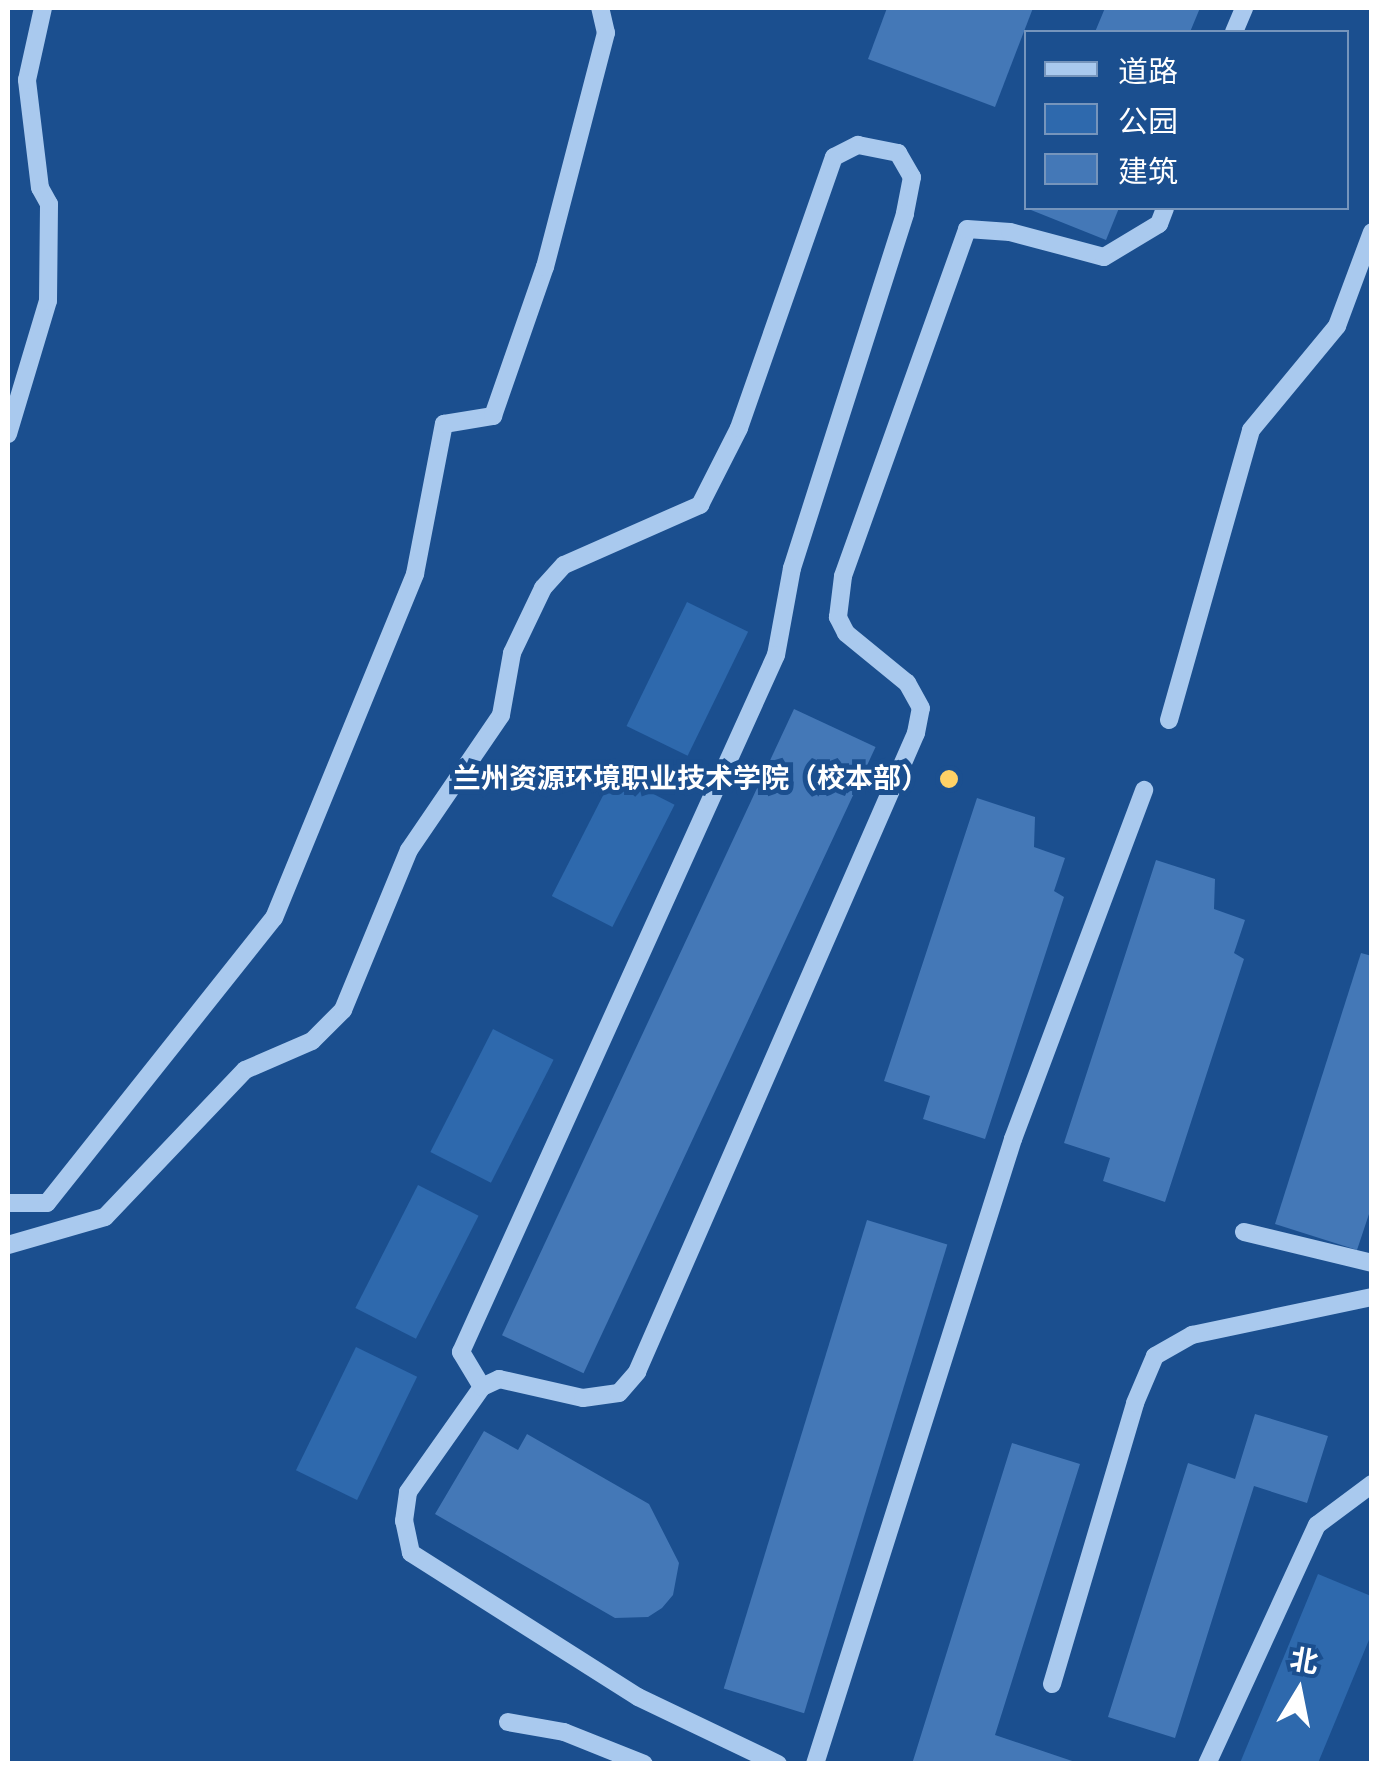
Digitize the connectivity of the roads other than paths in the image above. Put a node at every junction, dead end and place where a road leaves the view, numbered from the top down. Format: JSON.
{"nodes":[{"id":1,"x":43,"y":8,"type":"edge"},
{"id":2,"x":600,"y":8,"type":"edge"},
{"id":3,"x":1164,"y":210,"type":"edge"},
{"id":4,"x":1372,"y":232,"type":"edge"},
{"id":5,"x":8,"y":434,"type":"edge"},
{"id":6,"x":1169,"y":720,"type":"dead end"},
{"id":7,"x":1144,"y":790,"type":"dead end"},
{"id":8,"x":47,"y":1202,"type":"junction"},
{"id":9,"x":8,"y":1204,"type":"edge"},
{"id":10,"x":1244,"y":1232,"type":"dead end"},
{"id":11,"x":45,"y":1237,"type":"junction"},
{"id":12,"x":8,"y":1245,"type":"edge"},
{"id":13,"x":1372,"y":1263,"type":"edge"},
{"id":14,"x":1372,"y":1297,"type":"edge"},
{"id":15,"x":482,"y":1386,"type":"junction"},
{"id":16,"x":1372,"y":1484,"type":"edge"},
{"id":17,"x":1052,"y":1684,"type":"dead end"},
{"id":18,"x":508,"y":1722,"type":"dead end"},
{"id":19,"x":644,"y":1764,"type":"edge"},
{"id":20,"x":778,"y":1764,"type":"edge"},
{"id":21,"x":815,"y":1764,"type":"edge"},
{"id":22,"x":1207,"y":1764,"type":"edge"}],
"edges":[{"from":1,"to":5,"type":"lane"},
{"from":2,"to":8,"type":"lane"},
{"from":3,"to":15,"type":"lane"},
{"from":4,"to":6,"type":"lane"},
{"from":7,"to":21,"type":"lane"},
{"from":8,"to":9,"type":"lane"},
{"from":8,"to":11,"type":"lane"},
{"from":10,"to":13,"type":"lane"},
{"from":11,"to":12,"type":"lane"},
{"from":11,"to":15,"type":"lane"},
{"from":14,"to":17,"type":"lane"},
{"from":15,"to":20,"type":"lane"},
{"from":16,"to":22,"type":"lane"},
{"from":18,"to":19,"type":"lane"}]}
